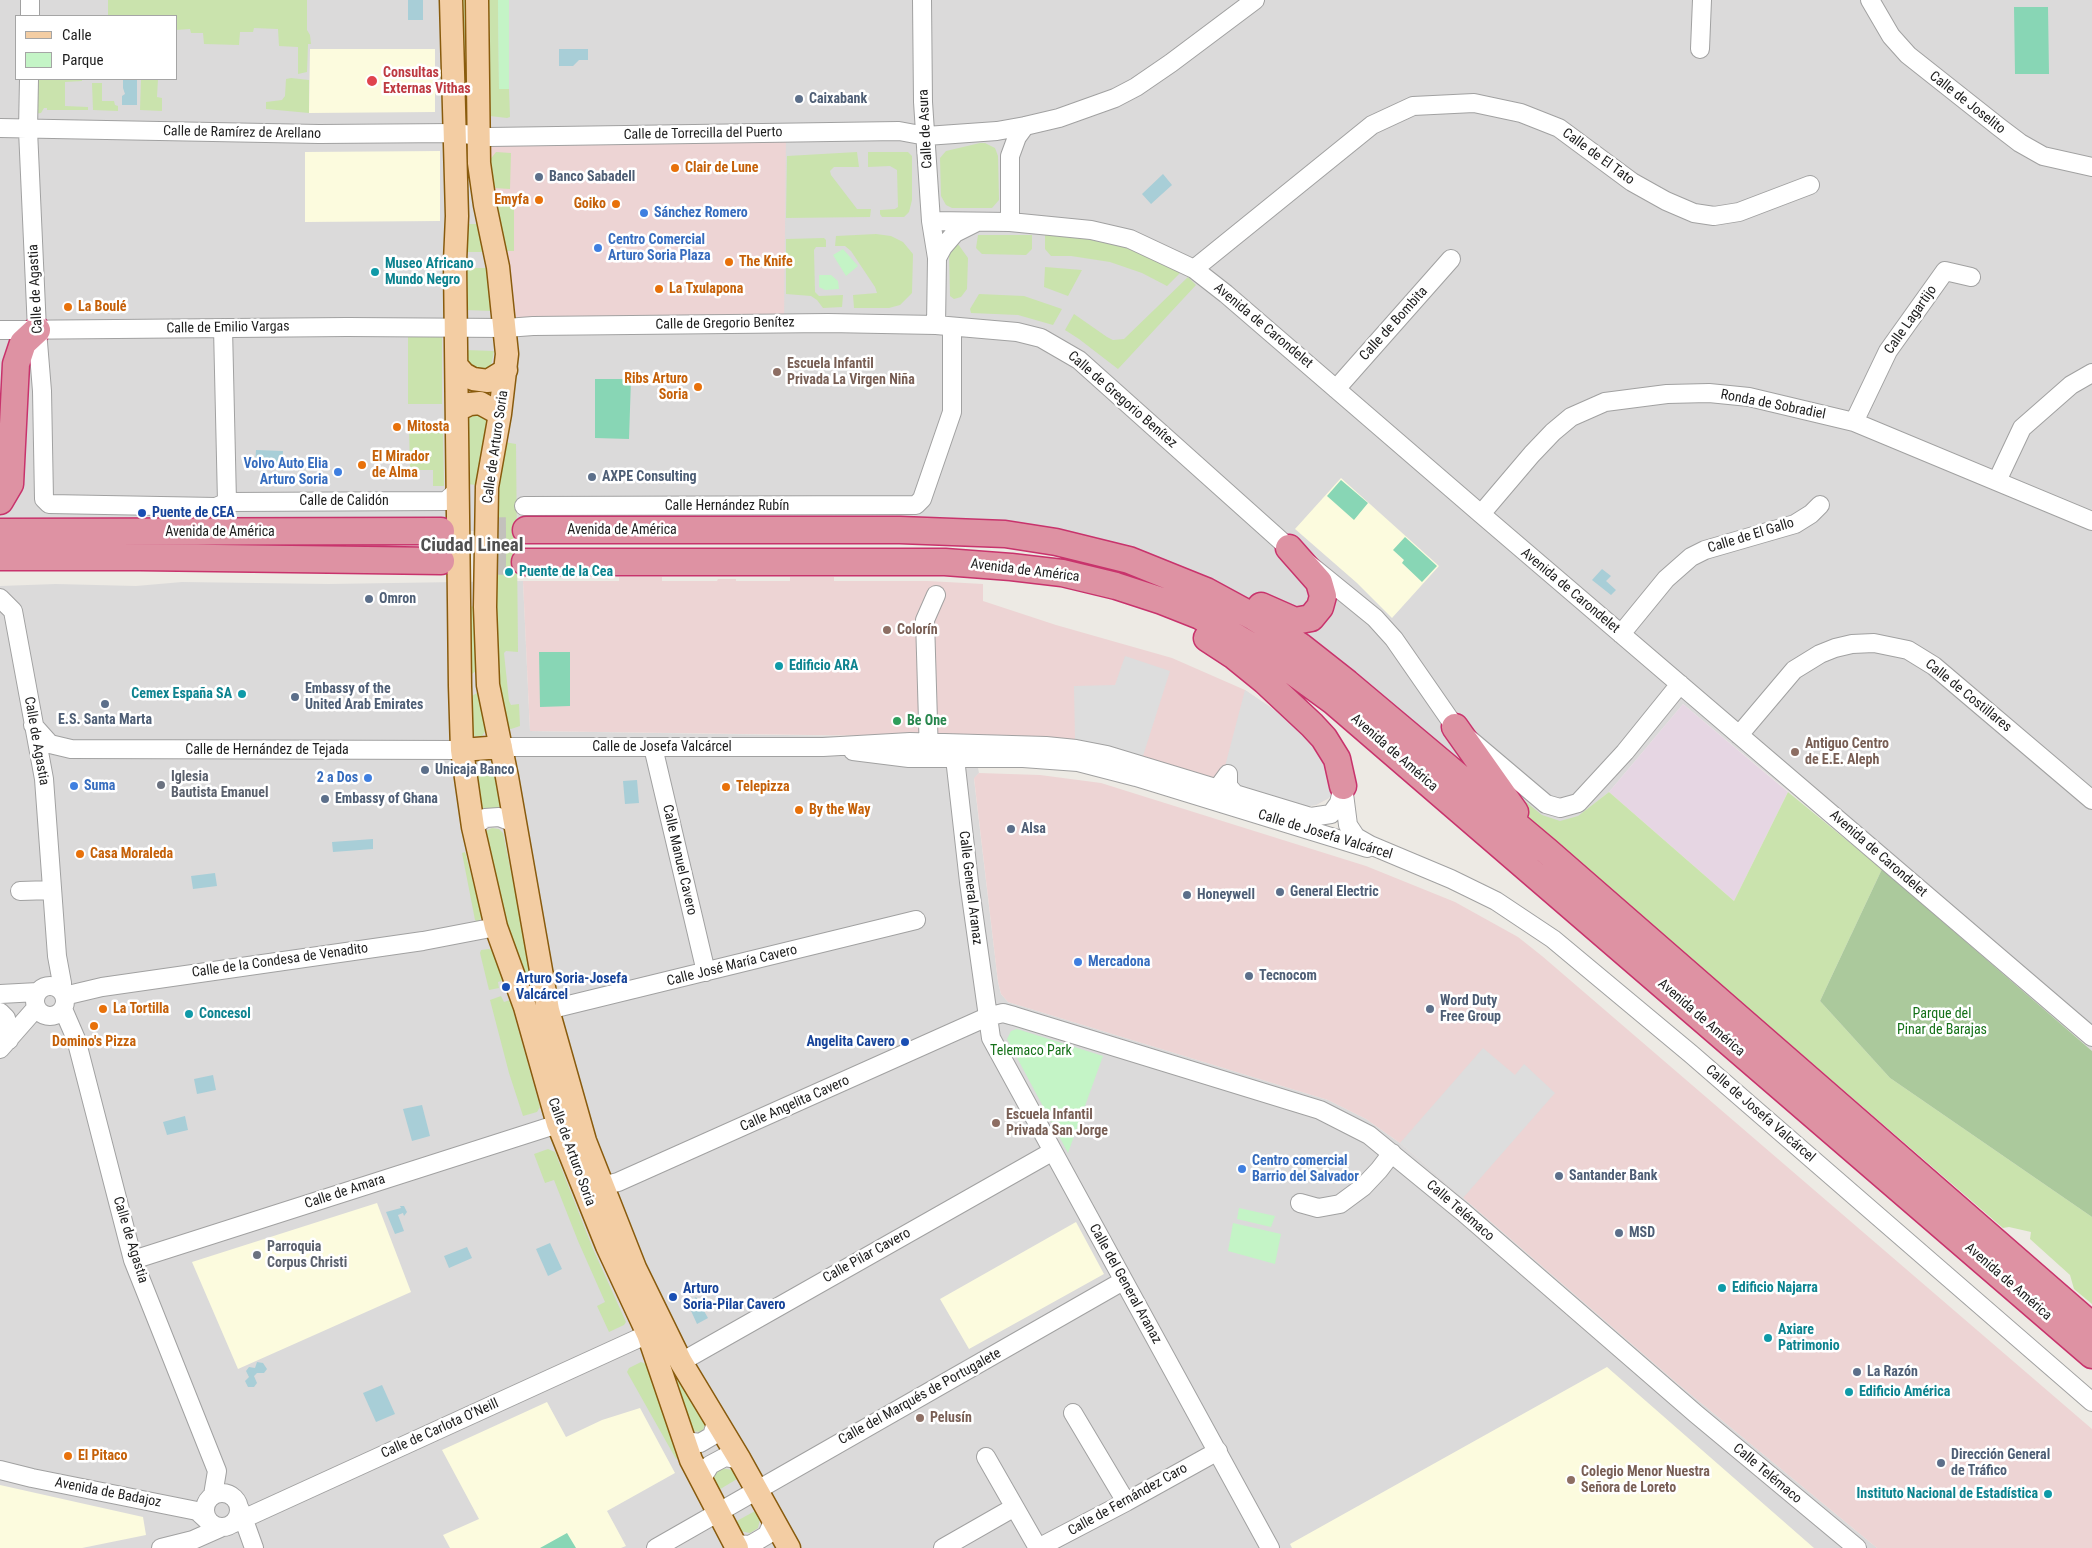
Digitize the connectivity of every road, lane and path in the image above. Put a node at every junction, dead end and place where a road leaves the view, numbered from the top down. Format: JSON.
{"nodes":[{"id":1,"x":30,"y":0,"type":"edge"},
{"id":2,"x":451,"y":0,"type":"edge"},
{"id":3,"x":477,"y":0,"type":"edge"},
{"id":4,"x":922,"y":0,"type":"edge"},
{"id":5,"x":1255,"y":0,"type":"edge"},
{"id":6,"x":1702,"y":0,"type":"edge"},
{"id":7,"x":1870,"y":0,"type":"edge"},
{"id":8,"x":30,"y":15,"type":"edge"},
{"id":9,"x":1700,"y":49,"type":"dead end"},
{"id":10,"x":29,"y":80,"type":"edge"},
{"id":11,"x":1025,"y":126,"type":"junction"},
{"id":12,"x":0,"y":128,"type":"edge"},
{"id":13,"x":28,"y":130,"type":"junction"},
{"id":14,"x":997,"y":131,"type":"junction"},
{"id":15,"x":455,"y":133,"type":"junction"},
{"id":16,"x":479,"y":136,"type":"junction"},
{"id":17,"x":926,"y":136,"type":"junction"},
{"id":18,"x":1010,"y":156,"type":"junction"},
{"id":19,"x":2092,"y":167,"type":"edge"},
{"id":20,"x":1810,"y":185,"type":"dead end"},
{"id":21,"x":485,"y":205,"type":"junction"},
{"id":22,"x":457,"y":216,"type":"junction"},
{"id":23,"x":931,"y":221,"type":"junction"},
{"id":24,"x":977,"y":222,"type":"junction"},
{"id":25,"x":1010,"y":222,"type":"junction"},
{"id":26,"x":937,"y":258,"type":"junction"},
{"id":27,"x":1451,"y":259,"type":"dead end"},
{"id":28,"x":1194,"y":269,"type":"junction"},
{"id":29,"x":1971,"y":277,"type":"dead end"},
{"id":30,"x":944,"y":326,"type":"junction"},
{"id":31,"x":223,"y":328,"type":"junction"},
{"id":32,"x":456,"y":328,"type":"junction"},
{"id":33,"x":506,"y":328,"type":"junction"},
{"id":34,"x":0,"y":330,"type":"edge"},
{"id":35,"x":37,"y":330,"type":"junction"},
{"id":36,"x":456,"y":366,"type":"junction"},
{"id":37,"x":506,"y":370,"type":"junction"},
{"id":38,"x":2092,"y":373,"type":"edge"},
{"id":39,"x":1336,"y":389,"type":"junction"},
{"id":40,"x":457,"y":410,"type":"junction"},
{"id":41,"x":500,"y":414,"type":"junction"},
{"id":42,"x":1854,"y":422,"type":"junction"},
{"id":43,"x":1997,"y":481,"type":"junction"},
{"id":44,"x":458,"y":490,"type":"junction"},
{"id":45,"x":44,"y":499,"type":"joint"},
{"id":46,"x":0,"y":502,"type":"edge"},
{"id":47,"x":227,"y":502,"type":"junction"},
{"id":48,"x":1820,"y":505,"type":"dead end"},
{"id":49,"x":1480,"y":514,"type":"junction"},
{"id":50,"x":525,"y":518,"type":"joint"},
{"id":51,"x":2092,"y":521,"type":"edge"},
{"id":52,"x":441,"y":531,"type":"tunnel mouth"},
{"id":53,"x":0,"y":532,"type":"edge"},
{"id":54,"x":1289,"y":548,"type":"junction"},
{"id":55,"x":0,"y":557,"type":"edge"},
{"id":56,"x":1130,"y":560,"type":"junction"},
{"id":57,"x":441,"y":561,"type":"tunnel mouth"},
{"id":58,"x":525,"y":562,"type":"tunnel mouth"},
{"id":59,"x":1062,"y":573,"type":"junction"},
{"id":60,"x":936,"y":595,"type":"dead end"},
{"id":61,"x":0,"y":598,"type":"edge"},
{"id":62,"x":1621,"y":634,"type":"junction"},
{"id":63,"x":1680,"y":684,"type":"junction"},
{"id":64,"x":460,"y":686,"type":"junction"},
{"id":65,"x":488,"y":686,"type":"junction"},
{"id":66,"x":33,"y":726,"type":"junction"},
{"id":67,"x":1455,"y":727,"type":"junction"},
{"id":68,"x":1739,"y":735,"type":"junction"},
{"id":69,"x":501,"y":747,"type":"junction"},
{"id":70,"x":653,"y":747,"type":"junction"},
{"id":71,"x":71,"y":749,"type":"junction"},
{"id":72,"x":462,"y":750,"type":"junction"},
{"id":73,"x":928,"y":751,"type":"junction"},
{"id":74,"x":1049,"y":752,"type":"junction"},
{"id":75,"x":955,"y":758,"type":"junction"},
{"id":76,"x":44,"y":779,"type":"junction"},
{"id":77,"x":1171,"y":781,"type":"junction"},
{"id":78,"x":1342,"y":786,"type":"junction"},
{"id":79,"x":2092,"y":800,"type":"edge"},
{"id":80,"x":514,"y":823,"type":"junction"},
{"id":81,"x":473,"y":827,"type":"junction"},
{"id":82,"x":1547,"y":851,"type":"junction"},
{"id":83,"x":1404,"y":859,"type":"junction"},
{"id":84,"x":52,"y":890,"type":"junction"},
{"id":85,"x":20,"y":891,"type":"dead end"},
{"id":86,"x":916,"y":920,"type":"dead end"},
{"id":87,"x":496,"y":927,"type":"junction"},
{"id":88,"x":56,"y":956,"type":"junction"},
{"id":89,"x":706,"y":972,"type":"junction"},
{"id":90,"x":0,"y":994,"type":"edge"},
{"id":91,"x":0,"y":998,"type":"edge"},
{"id":92,"x":38,"y":998,"type":"junction"},
{"id":93,"x":63,"y":999,"type":"junction"},
{"id":94,"x":548,"y":1010,"type":"junction"},
{"id":95,"x":0,"y":1012,"type":"edge"},
{"id":96,"x":987,"y":1017,"type":"junction"},
{"id":97,"x":2092,"y":1037,"type":"edge"},
{"id":98,"x":4,"y":1044,"type":"edge"},
{"id":99,"x":573,"y":1105,"type":"junction"},
{"id":100,"x":558,"y":1124,"type":"junction"},
{"id":101,"x":1392,"y":1153,"type":"junction"},
{"id":102,"x":1055,"y":1155,"type":"junction"},
{"id":103,"x":600,"y":1184,"type":"junction"},
{"id":104,"x":1300,"y":1204,"type":"dead end"},
{"id":105,"x":133,"y":1260,"type":"junction"},
{"id":106,"x":1123,"y":1282,"type":"junction"},
{"id":107,"x":2092,"y":1326,"type":"edge"},
{"id":108,"x":648,"y":1334,"type":"junction"},
{"id":109,"x":2092,"y":1355,"type":"edge"},
{"id":110,"x":681,"y":1362,"type":"junction"},
{"id":111,"x":2092,"y":1402,"type":"edge"},
{"id":112,"x":1074,"y":1413,"type":"dead end"},
{"id":113,"x":716,"y":1422,"type":"junction"},
{"id":114,"x":684,"y":1441,"type":"junction"},
{"id":115,"x":1218,"y":1451,"type":"junction"},
{"id":116,"x":986,"y":1457,"type":"dead end"},
{"id":117,"x":740,"y":1460,"type":"junction"},
{"id":118,"x":0,"y":1470,"type":"edge"},
{"id":119,"x":701,"y":1480,"type":"junction"},
{"id":120,"x":757,"y":1489,"type":"junction"},
{"id":121,"x":1126,"y":1502,"type":"junction"},
{"id":122,"x":205,"y":1504,"type":"junction"},
{"id":123,"x":1014,"y":1508,"type":"junction"},
{"id":124,"x":717,"y":1513,"type":"junction"},
{"id":125,"x":774,"y":1519,"type":"junction"},
{"id":126,"x":229,"y":1521,"type":"junction"},
{"id":127,"x":253,"y":1546,"type":"edge"},
{"id":128,"x":736,"y":1546,"type":"edge"},
{"id":129,"x":161,"y":1548,"type":"edge"},
{"id":130,"x":656,"y":1548,"type":"edge"},
{"id":131,"x":789,"y":1548,"type":"edge"},
{"id":132,"x":943,"y":1548,"type":"edge"},
{"id":133,"x":1038,"y":1548,"type":"edge"},
{"id":134,"x":1270,"y":1548,"type":"edge"},
{"id":135,"x":1857,"y":1548,"type":"edge"}],
"edges":[{"from":1,"to":8,"type":"street"},
{"from":2,"to":15,"type":"main road","name":"Calle de Arturo Soria"},
{"from":3,"to":16,"type":"main road","name":"Calle de Arturo Soria"},
{"from":4,"to":17,"type":"street","name":"Calle de Asura"},
{"from":5,"to":11,"type":"street","name":"Calle de Torrecilla del Puerto"},
{"from":6,"to":9,"type":"street"},
{"from":7,"to":19,"type":"street","name":"Calle de Joselito"},
{"from":10,"to":13,"type":"street","name":"Calle de Agastia"},
{"from":11,"to":14,"type":"street","name":"Calle de Torrecilla del Puerto"},
{"from":11,"to":18,"type":"street"},
{"from":12,"to":13,"type":"street","name":"Calle de Ramírez de Arellano"},
{"from":13,"to":15,"type":"street","name":"Calle de Ramírez de Arellano"},
{"from":13,"to":35,"type":"street","name":"Calle de Agastia"},
{"from":14,"to":17,"type":"street","name":"Calle de Torrecilla del Puerto"},
{"from":14,"to":18,"type":"street"},
{"from":15,"to":16,"type":"street"},
{"from":15,"to":22,"type":"main road","name":"Calle de Arturo Soria"},
{"from":16,"to":17,"type":"street","name":"Calle de Torrecilla del Puerto"},
{"from":16,"to":21,"type":"main road","name":"Calle de Arturo Soria"},
{"from":17,"to":23,"type":"street","name":"Calle de Asura"},
{"from":18,"to":25,"type":"street"},
{"from":20,"to":28,"type":"street","name":"Calle de El Tato"},
{"from":21,"to":22,"type":"main road"},
{"from":21,"to":33,"type":"main road","name":"Calle de Arturo Soria"},
{"from":22,"to":32,"type":"main road","name":"Calle de Arturo Soria"},
{"from":23,"to":24,"type":"street","name":"Avenida de Carondelet"},
{"from":23,"to":26,"type":"street","name":"Calle de Asura"},
{"from":24,"to":25,"type":"street","name":"Avenida de Carondelet"},
{"from":24,"to":26,"type":"street"},
{"from":25,"to":28,"type":"street","name":"Avenida de Carondelet"},
{"from":26,"to":30,"type":"street","name":"Calle de Asura"},
{"from":27,"to":39,"type":"street","name":"Calle de Bombita"},
{"from":28,"to":39,"type":"street","name":"Avenida de Carondelet"},
{"from":29,"to":42,"type":"street","name":"Calle Lagartijo"},
{"from":30,"to":33,"type":"street","name":"Calle de Gregorio Benítez"},
{"from":30,"to":50,"type":"street","name":"Calle Hernández Rubín"},
{"from":30,"to":54,"type":"street","name":"Calle de Gregorio Benítez"},
{"from":31,"to":32,"type":"street","name":"Calle de Emilio Vargas"},
{"from":31,"to":35,"type":"street","name":"Calle de Emilio Vargas"},
{"from":31,"to":47,"type":"street"},
{"from":32,"to":33,"type":"street"},
{"from":32,"to":36,"type":"main road","name":"Calle de Arturo Soria"},
{"from":33,"to":37,"type":"main road","name":"Calle de Arturo Soria"},
{"from":34,"to":35,"type":"street","name":"Calle de Emilio Vargas"},
{"from":35,"to":45,"type":"street","name":"Calle de Agastia"},
{"from":35,"to":46,"type":"highway"},
{"from":36,"to":37,"type":"main road"},
{"from":36,"to":40,"type":"main road","name":"Calle de Arturo Soria"},
{"from":37,"to":41,"type":"main road","name":"Calle de Arturo Soria"},
{"from":38,"to":43,"type":"street"},
{"from":39,"to":49,"type":"street","name":"Avenida de Carondelet"},
{"from":40,"to":41,"type":"main road"},
{"from":40,"to":44,"type":"main road","name":"Calle de Arturo Soria"},
{"from":41,"to":65,"type":"main road","name":"Calle de Arturo Soria"},
{"from":42,"to":43,"type":"street","name":"Ronda de Sobradiel"},
{"from":42,"to":49,"type":"street","name":"Ronda de Sobradiel"},
{"from":43,"to":51,"type":"street","name":"Ronda de Sobradiel"},
{"from":44,"to":47,"type":"street","name":"Calle de Calidón"},
{"from":44,"to":64,"type":"main road","name":"Calle de Arturo Soria"},
{"from":45,"to":47,"type":"street","name":"Calle de Calidón"},
{"from":48,"to":62,"type":"street","name":"Calle de El Gallo"},
{"from":49,"to":62,"type":"street","name":"Avenida de Carondelet"},
{"from":50,"to":56,"type":"highway","name":"Avenida de América"},
{"from":52,"to":53,"type":"highway","name":"Avenida de América"},
{"from":54,"to":56,"type":"highway"},
{"from":54,"to":67,"type":"street","name":"Calle de Gregorio Benítez"},
{"from":55,"to":57,"type":"highway","name":"Avenida de América"},
{"from":56,"to":82,"type":"highway","name":"Avenida de América"},
{"from":58,"to":59,"type":"highway","name":"Avenida de América"},
{"from":59,"to":78,"type":"highway"},
{"from":59,"to":109,"type":"highway","name":"Avenida de América"},
{"from":60,"to":73,"type":"street"},
{"from":61,"to":66,"type":"street","name":"Calle de Agastia"},
{"from":62,"to":63,"type":"street","name":"Avenida de Carondelet"},
{"from":63,"to":67,"type":"street","name":"Calle de Gregorio Benítez"},
{"from":63,"to":68,"type":"street","name":"Avenida de Carondelet"},
{"from":64,"to":65,"type":"street"},
{"from":64,"to":72,"type":"main road","name":"Calle de Arturo Soria"},
{"from":65,"to":69,"type":"main road","name":"Calle de Arturo Soria"},
{"from":66,"to":71,"type":"street","name":"Calle de Hernández de Tejada"},
{"from":66,"to":76,"type":"street","name":"Calle de Agastia"},
{"from":67,"to":82,"type":"highway"},
{"from":68,"to":79,"type":"street","name":"Calle de Costillares"},
{"from":68,"to":97,"type":"street","name":"Avenida de Carondelet"},
{"from":69,"to":70,"type":"street","name":"Calle de Josefa Valcárcel"},
{"from":69,"to":72,"type":"main road"},
{"from":69,"to":80,"type":"main road","name":"Calle de Arturo Soria"},
{"from":70,"to":73,"type":"street","name":"Calle de Josefa Valcárcel"},
{"from":70,"to":89,"type":"street","name":"Calle Manuel Cavero"},
{"from":71,"to":72,"type":"street","name":"Calle de Hernández de Tejada"},
{"from":71,"to":76,"type":"street"},
{"from":72,"to":81,"type":"main road","name":"Calle de Arturo Soria"},
{"from":73,"to":74,"type":"street","name":"Calle de Josefa Valcárcel"},
{"from":73,"to":75,"type":"street","name":"Calle de Josefa Valcárcel"},
{"from":74,"to":75,"type":"street","name":"Calle de Josefa Valcárcel"},
{"from":74,"to":77,"type":"street","name":"Calle de Josefa Valcárcel"},
{"from":74,"to":77,"type":"street","name":"Calle de Josefa Valcárcel"},
{"from":75,"to":96,"type":"street","name":"Calle General Aranaz"},
{"from":76,"to":84,"type":"street","name":"Calle de Agastia"},
{"from":77,"to":78,"type":"street","name":"Calle de Josefa Valcárcel"},
{"from":77,"to":83,"type":"street","name":"Calle de Josefa Valcárcel"},
{"from":78,"to":83,"type":"street","name":"Calle de Josefa Valcárcel"},
{"from":80,"to":81,"type":"street"},
{"from":80,"to":94,"type":"main road","name":"Calle de Arturo Soria"},
{"from":81,"to":87,"type":"main road","name":"Calle de Arturo Soria"},
{"from":82,"to":107,"type":"highway","name":"Avenida de América"},
{"from":83,"to":111,"type":"street","name":"Calle de Josefa Valcárcel"},
{"from":84,"to":85,"type":"street"},
{"from":84,"to":88,"type":"street","name":"Calle de Agastia"},
{"from":86,"to":89,"type":"street","name":"Calle José María Cavero"},
{"from":87,"to":93,"type":"street","name":"Calle de la Condesa de Venadito"},
{"from":87,"to":100,"type":"main road","name":"Calle de Arturo Soria"},
{"from":88,"to":92,"type":"street","name":"Calle de Agastia"},
{"from":88,"to":93,"type":"street","name":"Calle de Agastia"},
{"from":89,"to":94,"type":"street","name":"Calle José María Cavero"},
{"from":90,"to":92,"type":"street"},
{"from":91,"to":92,"type":"street"},
{"from":92,"to":93,"type":"street"},
{"from":92,"to":93,"type":"street"},
{"from":92,"to":98,"type":"street","name":"Calle de Agastia"},
{"from":93,"to":105,"type":"street","name":"Calle de Agastia"},
{"from":94,"to":99,"type":"main road","name":"Calle de Arturo Soria"},
{"from":95,"to":98,"type":"street"},
{"from":96,"to":101,"type":"street","name":"Calle Telémaco"},
{"from":96,"to":102,"type":"street","name":"Calle del General Aranaz"},
{"from":96,"to":103,"type":"street","name":"Calle Angelita Cavero"},
{"from":99,"to":100,"type":"street"},
{"from":99,"to":103,"type":"main road","name":"Calle de Arturo Soria"},
{"from":100,"to":105,"type":"street","name":"Calle de Amara"},
{"from":100,"to":108,"type":"main road","name":"Calle de Arturo Soria"},
{"from":101,"to":104,"type":"street"},
{"from":101,"to":135,"type":"street","name":"Calle Telémaco"},
{"from":102,"to":106,"type":"street","name":"Calle del General Aranaz"},
{"from":102,"to":110,"type":"street","name":"Calle Pilar Cavero"},
{"from":103,"to":110,"type":"main road","name":"Calle de Arturo Soria"},
{"from":105,"to":122,"type":"street","name":"Calle de Agastia"},
{"from":106,"to":115,"type":"street","name":"Calle del General Aranaz"},
{"from":106,"to":120,"type":"street","name":"Calle del Marqués de Portugalete"},
{"from":108,"to":114,"type":"main road","name":"Calle de Arturo Soria"},
{"from":108,"to":126,"type":"street","name":"Calle de Carlota O’Neill"},
{"from":110,"to":113,"type":"main road","name":"Calle de Arturo Soria"},
{"from":112,"to":121,"type":"street"},
{"from":113,"to":114,"type":"street"},
{"from":113,"to":117,"type":"main road","name":"Calle de Arturo Soria"},
{"from":114,"to":119,"type":"main road","name":"Calle de Arturo Soria"},
{"from":115,"to":121,"type":"street","name":"Calle de Fernández Caro"},
{"from":115,"to":134,"type":"street","name":"Calle del General Aranaz"},
{"from":116,"to":123,"type":"street"},
{"from":117,"to":119,"type":"street"},
{"from":117,"to":120,"type":"main road","name":"Calle de Arturo Soria"},
{"from":118,"to":122,"type":"street","name":"Avenida de Badajoz"},
{"from":119,"to":124,"type":"main road","name":"Calle de Arturo Soria"},
{"from":120,"to":124,"type":"street","name":"Calle del Marqués de Portugalete"},
{"from":120,"to":125,"type":"main road","name":"Calle de Arturo Soria"},
{"from":121,"to":133,"type":"street","name":"Calle de Fernández Caro"},
{"from":122,"to":126,"type":"street"},
{"from":122,"to":126,"type":"street","name":"Avenida de Badajoz"},
{"from":123,"to":132,"type":"street"},
{"from":123,"to":133,"type":"street"},
{"from":124,"to":128,"type":"main road","name":"Calle de Arturo Soria"},
{"from":124,"to":130,"type":"street","name":"Calle del Marqués de Portugalete"},
{"from":125,"to":128,"type":"street","name":"Calle de Arturo Soria"},
{"from":125,"to":131,"type":"main road","name":"Calle de Arturo Soria"},
{"from":126,"to":127,"type":"street"},
{"from":126,"to":129,"type":"street","name":"Calle de Carlota O’Neill"}]}
